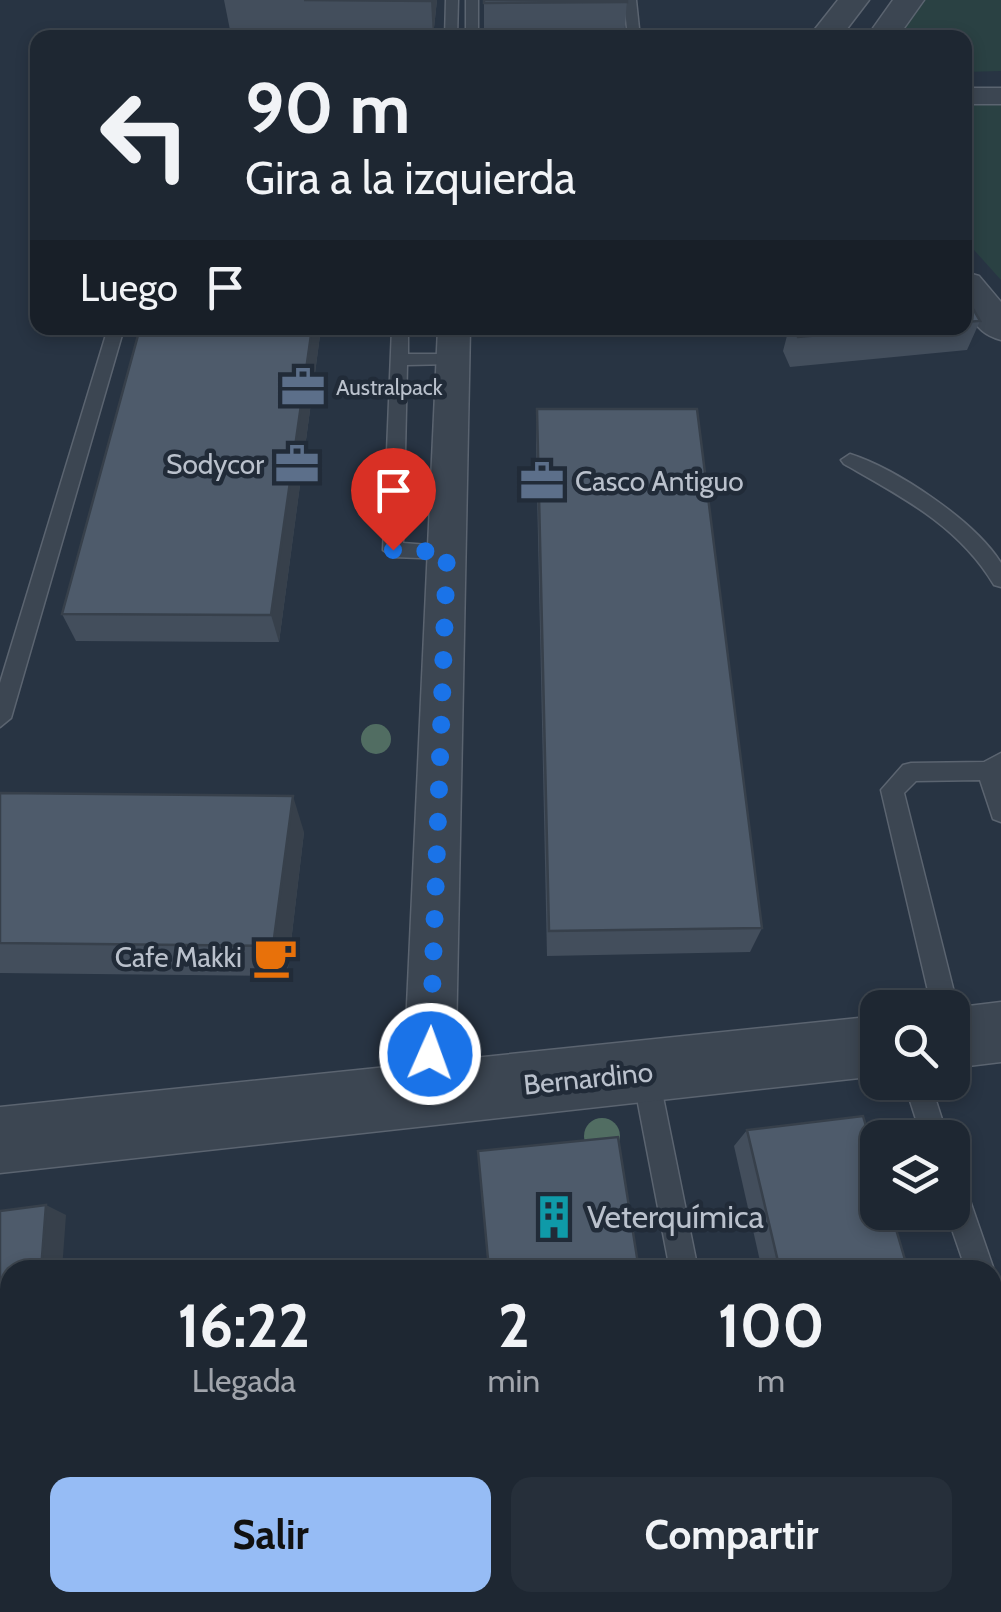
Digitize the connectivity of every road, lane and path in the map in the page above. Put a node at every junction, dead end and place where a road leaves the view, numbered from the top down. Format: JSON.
{"nodes":[{"id":1,"x":452,"y":0,"type":"edge"},
{"id":2,"x":472,"y":0,"type":"edge"},
{"id":3,"x":630,"y":0,"type":"edge"},
{"id":4,"x":854,"y":0,"type":"edge"},
{"id":5,"x":908,"y":0,"type":"edge"},
{"id":6,"x":451,"y":30,"type":"edge"},
{"id":7,"x":472,"y":30,"type":"edge"},
{"id":8,"x":633,"y":30,"type":"edge"},
{"id":9,"x":830,"y":30,"type":"edge"},
{"id":10,"x":887,"y":30,"type":"edge"},
{"id":11,"x":972,"y":96,"type":"edge"},
{"id":12,"x":1001,"y":96,"type":"edge"},
{"id":13,"x":972,"y":292,"type":"edge"},
{"id":14,"x":1001,"y":327,"type":"edge"},
{"id":15,"x":114,"y":335,"type":"edge"},
{"id":16,"x":400,"y":335,"type":"edge"},
{"id":17,"x":453,"y":343,"type":"edge"},
{"id":18,"x":399,"y":360,"type":"junction"},
{"id":19,"x":850,"y":460,"type":"dead end"},
{"id":20,"x":447,"y":552,"type":"junction"},
{"id":21,"x":1001,"y":580,"type":"edge"},
{"id":22,"x":0,"y":718,"type":"edge"},
{"id":23,"x":995,"y":766,"type":"edge"},
{"id":24,"x":1001,"y":812,"type":"edge"},
{"id":25,"x":941,"y":990,"type":"edge"},
{"id":26,"x":1001,"y":1032,"type":"edge"},
{"id":27,"x":970,"y":1036,"type":"edge"},
{"id":28,"x":860,"y":1048,"type":"edge"},
{"id":29,"x":645,"y":1072,"type":"junction"},
{"id":30,"x":429,"y":1093,"type":"junction"},
{"id":31,"x":0,"y":1140,"type":"edge"},
{"id":32,"x":966,"y":1230,"type":"edge"},
{"id":33,"x":682,"y":1260,"type":"edge"},
{"id":34,"x":977,"y":1260,"type":"edge"}],
"edges":[{"from":1,"to":6,"type":"lane"},
{"from":2,"to":7,"type":"lane"},
{"from":3,"to":8,"type":"lane"},
{"from":4,"to":9,"type":"street"},
{"from":5,"to":10,"type":"street"},
{"from":11,"to":12,"type":"street"},
{"from":13,"to":14,"type":"street"},
{"from":15,"to":22,"type":"lane"},
{"from":16,"to":18,"type":"lane"},
{"from":17,"to":18,"type":"lane"},
{"from":17,"to":20,"type":"street"},
{"from":18,"to":20,"type":"lane"},
{"from":19,"to":21,"type":"lane"},
{"from":20,"to":30,"type":"street"},
{"from":23,"to":24,"type":"lane"},
{"from":23,"to":25,"type":"lane"},
{"from":26,"to":27,"type":"street"},
{"from":28,"to":29,"type":"street","name":"Bernardino"},
{"from":29,"to":30,"type":"street","name":"Bernardino"},
{"from":29,"to":33,"type":"lane"},
{"from":30,"to":31,"type":"street","name":"Bernardino"},
{"from":32,"to":34,"type":"lane"}]}
